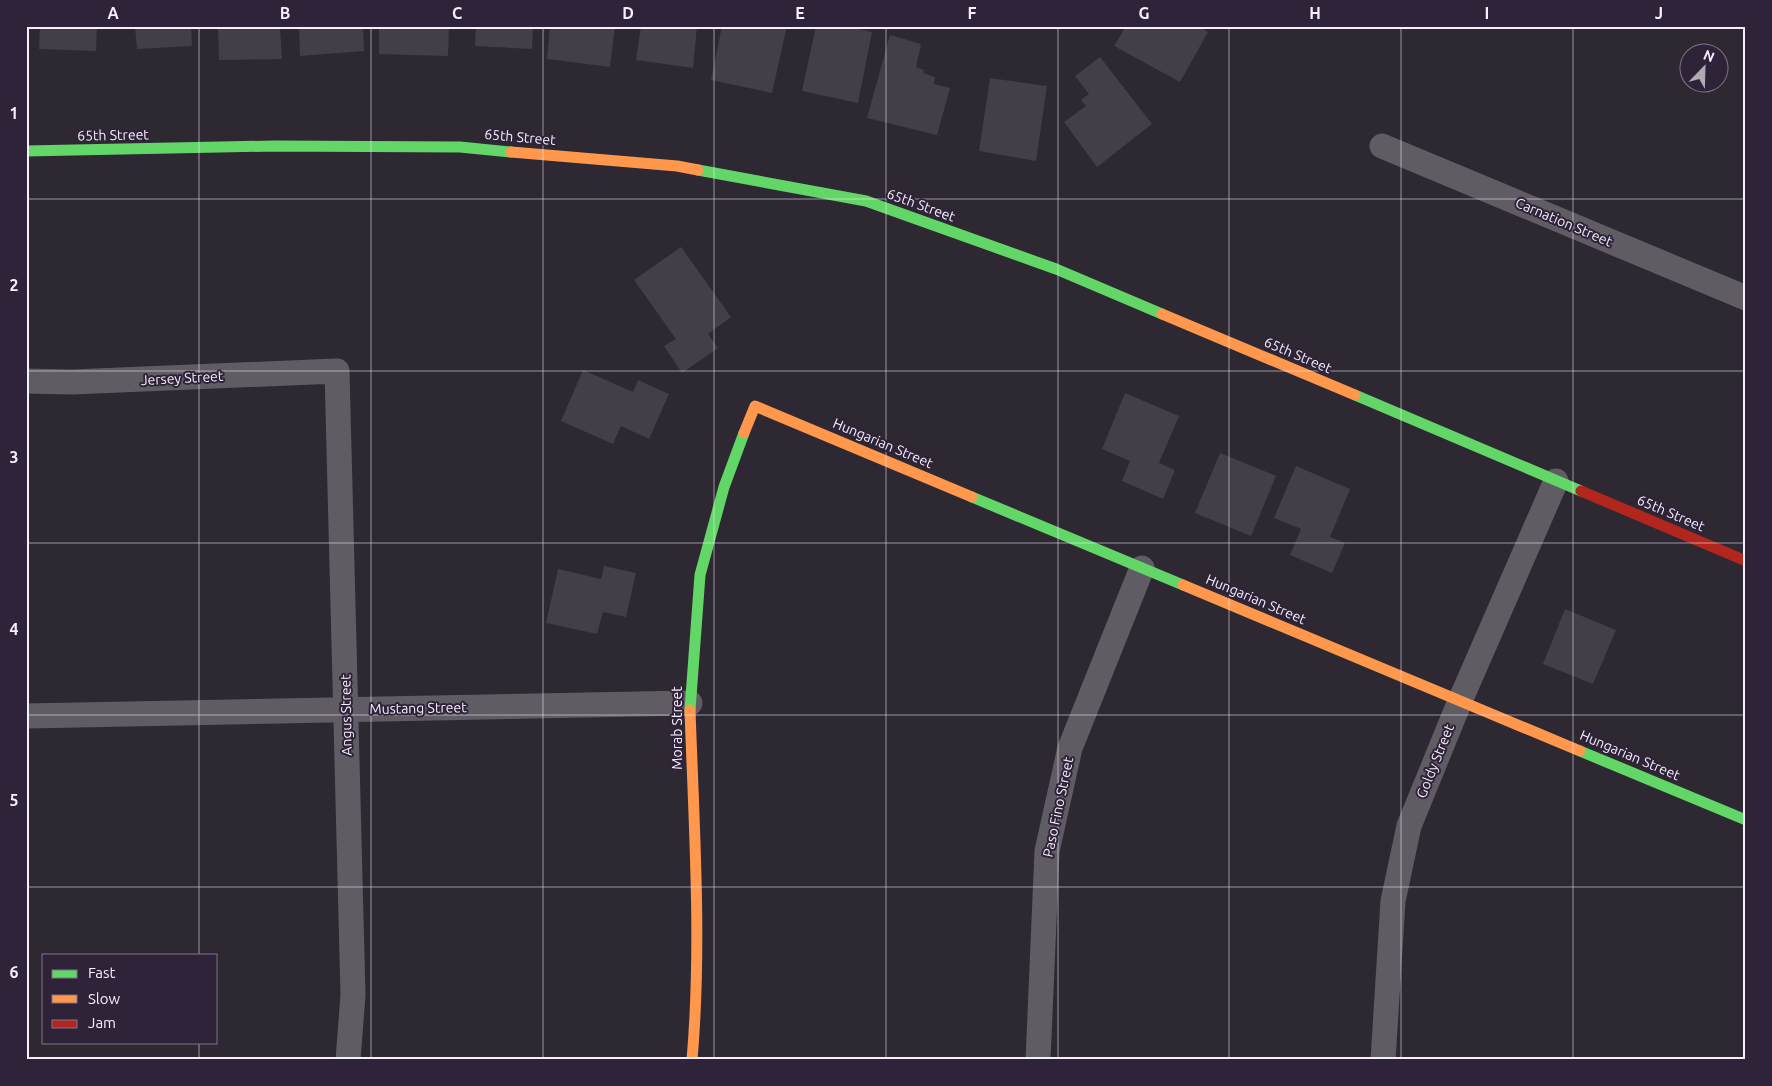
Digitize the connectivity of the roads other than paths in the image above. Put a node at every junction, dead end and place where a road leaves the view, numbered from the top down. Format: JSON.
{"nodes":[{"id":1,"x":1382,"y":146,"type":"dead end"},
{"id":2,"x":26,"y":151,"type":"edge"},
{"id":3,"x":1746,"y":298,"type":"edge"},
{"id":4,"x":337,"y":370,"type":"joint"},
{"id":5,"x":26,"y":381,"type":"edge"},
{"id":6,"x":755,"y":406,"type":"joint"},
{"id":7,"x":1556,"y":481,"type":"junction"},
{"id":8,"x":1746,"y":561,"type":"edge"},
{"id":9,"x":1142,"y":568,"type":"junction"},
{"id":10,"x":1460,"y":701,"type":"junction"},
{"id":11,"x":690,"y":703,"type":"junction"},
{"id":12,"x":346,"y":709,"type":"junction"},
{"id":13,"x":26,"y":716,"type":"edge"},
{"id":14,"x":1746,"y":820,"type":"edge"},
{"id":15,"x":348,"y":1060,"type":"edge"},
{"id":16,"x":692,"y":1060,"type":"edge"},
{"id":17,"x":1038,"y":1060,"type":"edge"},
{"id":18,"x":1383,"y":1060,"type":"edge"}],
"edges":[{"from":1,"to":3,"type":"street","name":"Carnation Street"},
{"from":2,"to":7,"type":"street","name":"65th Street"},
{"from":4,"to":5,"type":"street","name":"Jersey Street"},
{"from":4,"to":12,"type":"street","name":"Angus Street"},
{"from":6,"to":9,"type":"street","name":"Hungarian Street"},
{"from":6,"to":11,"type":"street","name":"Morab Street"},
{"from":7,"to":8,"type":"street","name":"65th Street"},
{"from":7,"to":10,"type":"street","name":"Goldy Street"},
{"from":9,"to":10,"type":"street","name":"Hungarian Street"},
{"from":9,"to":17,"type":"street","name":"Paso Fino Street"},
{"from":10,"to":14,"type":"street","name":"Hungarian Street"},
{"from":10,"to":18,"type":"street","name":"Goldy Street"},
{"from":11,"to":12,"type":"street","name":"Mustang Street"},
{"from":11,"to":16,"type":"street","name":"Morab Street"},
{"from":12,"to":13,"type":"street","name":"Mustang Street"},
{"from":12,"to":15,"type":"street","name":"Angus Street"}]}
